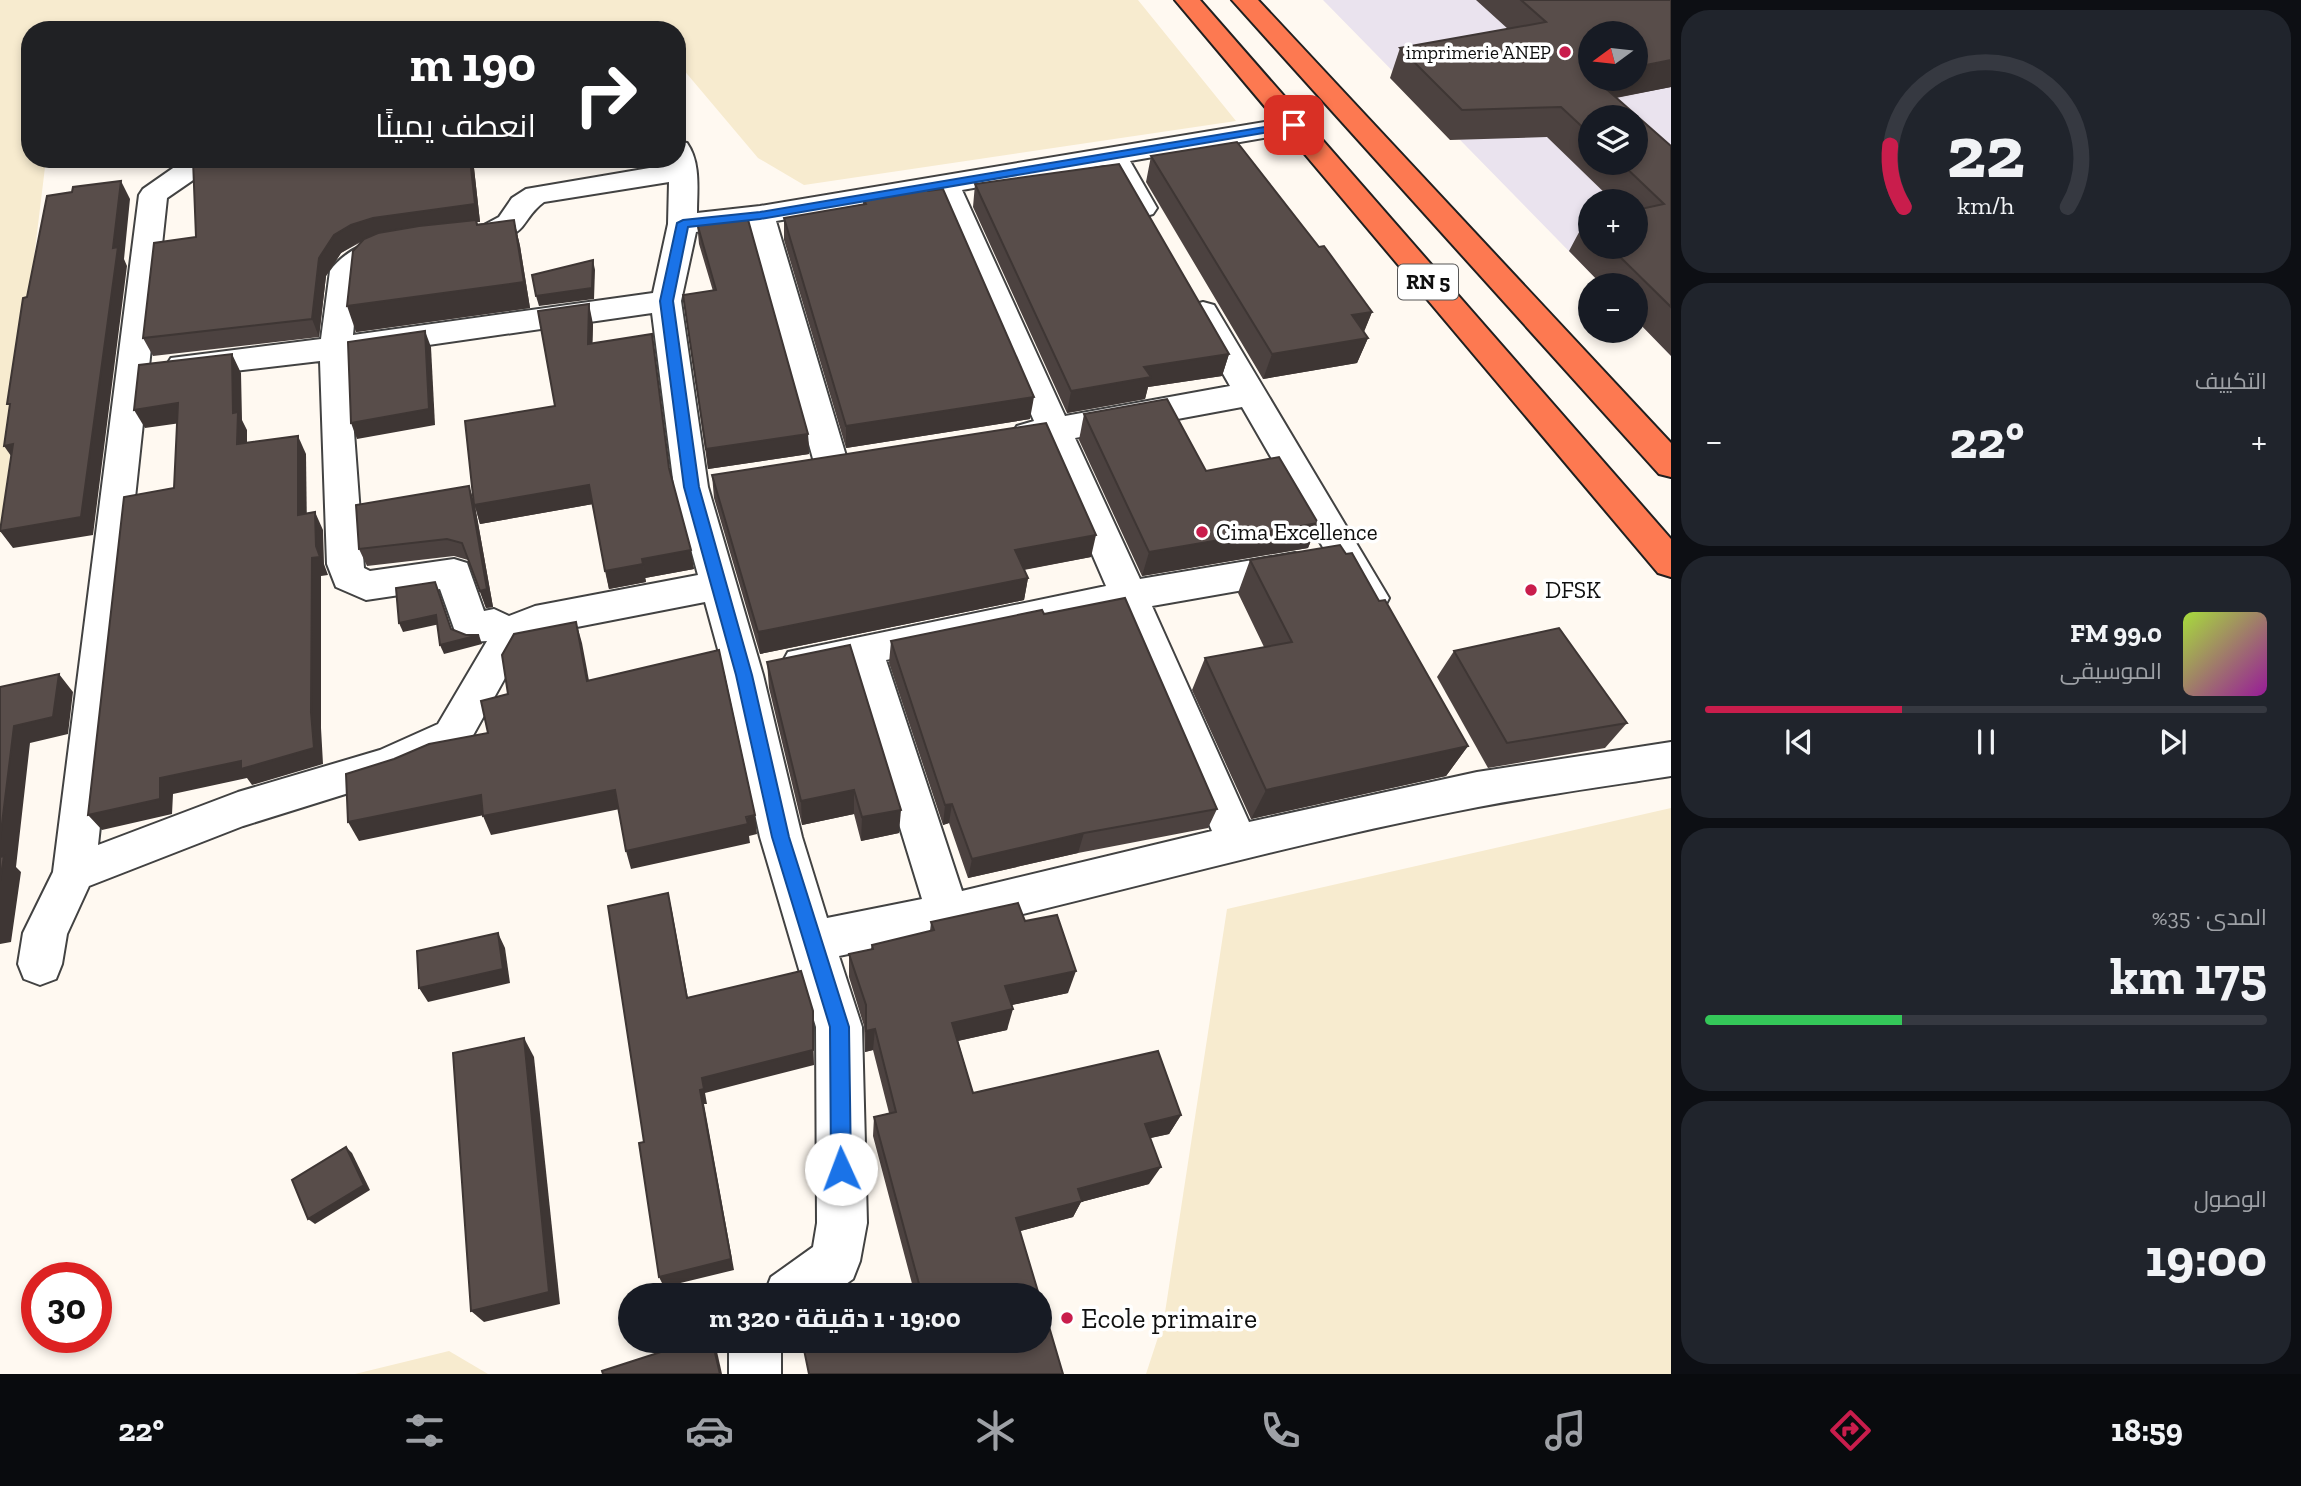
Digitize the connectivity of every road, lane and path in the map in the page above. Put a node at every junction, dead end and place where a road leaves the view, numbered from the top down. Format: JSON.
{"nodes":[{"id":1,"x":1187,"y":0,"type":"edge"},
{"id":2,"x":1244,"y":0,"type":"edge"},
{"id":3,"x":1294,"y":125,"type":"junction"},
{"id":4,"x":1113,"y":155,"type":"junction"},
{"id":5,"x":192,"y":168,"type":"edge"},
{"id":6,"x":647,"y":168,"type":"edge"},
{"id":7,"x":680,"y":168,"type":"edge"},
{"id":8,"x":945,"y":183,"type":"junction"},
{"id":9,"x":760,"y":215,"type":"junction"},
{"id":10,"x":683,"y":223,"type":"junction"},
{"id":11,"x":1161,"y":239,"type":"edge"},
{"id":12,"x":1189,"y":287,"type":"edge"},
{"id":13,"x":667,"y":301,"type":"junction"},
{"id":14,"x":337,"y":348,"type":"junction"},
{"id":15,"x":131,"y":372,"type":"junction"},
{"id":16,"x":1251,"y":394,"type":"junction"},
{"id":17,"x":1053,"y":430,"type":"junction"},
{"id":18,"x":1001,"y":438,"type":"edge"},
{"id":19,"x":1671,"y":465,"type":"edge"},
{"id":20,"x":832,"y":466,"type":"edge"},
{"id":21,"x":1348,"y":558,"type":"junction"},
{"id":22,"x":1671,"y":564,"type":"edge"},
{"id":23,"x":719,"y":585,"type":"junction"},
{"id":24,"x":1130,"y":595,"type":"junction"},
{"id":25,"x":1389,"y":631,"type":"edge"},
{"id":26,"x":508,"y":639,"type":"junction"},
{"id":27,"x":864,"y":650,"type":"junction"},
{"id":28,"x":744,"y":675,"type":"junction"},
{"id":29,"x":1671,"y":759,"type":"edge"},
{"id":30,"x":1238,"y":843,"type":"junction"},
{"id":31,"x":74,"y":873,"type":"junction"},
{"id":32,"x":947,"y":914,"type":"junction"},
{"id":33,"x":811,"y":942,"type":"junction"},
{"id":34,"x":40,"y":964,"type":"dead end"},
{"id":35,"x":805,"y":1283,"type":"edge"},
{"id":36,"x":755,"y":1353,"type":"edge"},
{"id":37,"x":755,"y":1374,"type":"edge"}],
"edges":[{"from":1,"to":3,"type":"highway","number":"RN 5"},
{"from":2,"to":19,"type":"highway","number":"RN 5"},
{"from":3,"to":4,"type":"street"},
{"from":3,"to":22,"type":"highway","number":"RN 5"},
{"from":4,"to":8,"type":"street"},
{"from":4,"to":11,"type":"street"},
{"from":5,"to":15,"type":"street"},
{"from":6,"to":14,"type":"street"},
{"from":7,"to":10,"type":"street"},
{"from":8,"to":9,"type":"street"},
{"from":8,"to":17,"type":"street"},
{"from":9,"to":10,"type":"street"},
{"from":9,"to":20,"type":"street"},
{"from":10,"to":13,"type":"street"},
{"from":12,"to":16,"type":"street"},
{"from":13,"to":14,"type":"street"},
{"from":13,"to":23,"type":"street"},
{"from":14,"to":15,"type":"street"},
{"from":14,"to":26,"type":"street"},
{"from":15,"to":31,"type":"street"},
{"from":16,"to":17,"type":"street"},
{"from":16,"to":21,"type":"street"},
{"from":17,"to":18,"type":"street"},
{"from":17,"to":24,"type":"street"},
{"from":21,"to":24,"type":"street"},
{"from":21,"to":25,"type":"street"},
{"from":23,"to":26,"type":"street"},
{"from":23,"to":28,"type":"street"},
{"from":24,"to":27,"type":"street"},
{"from":24,"to":30,"type":"street"},
{"from":26,"to":31,"type":"street"},
{"from":27,"to":28,"type":"street"},
{"from":27,"to":32,"type":"street"},
{"from":28,"to":33,"type":"street"},
{"from":29,"to":30,"type":"street"},
{"from":30,"to":32,"type":"street"},
{"from":31,"to":34,"type":"street"},
{"from":32,"to":33,"type":"street"},
{"from":33,"to":35,"type":"street"},
{"from":36,"to":37,"type":"street"}]}
